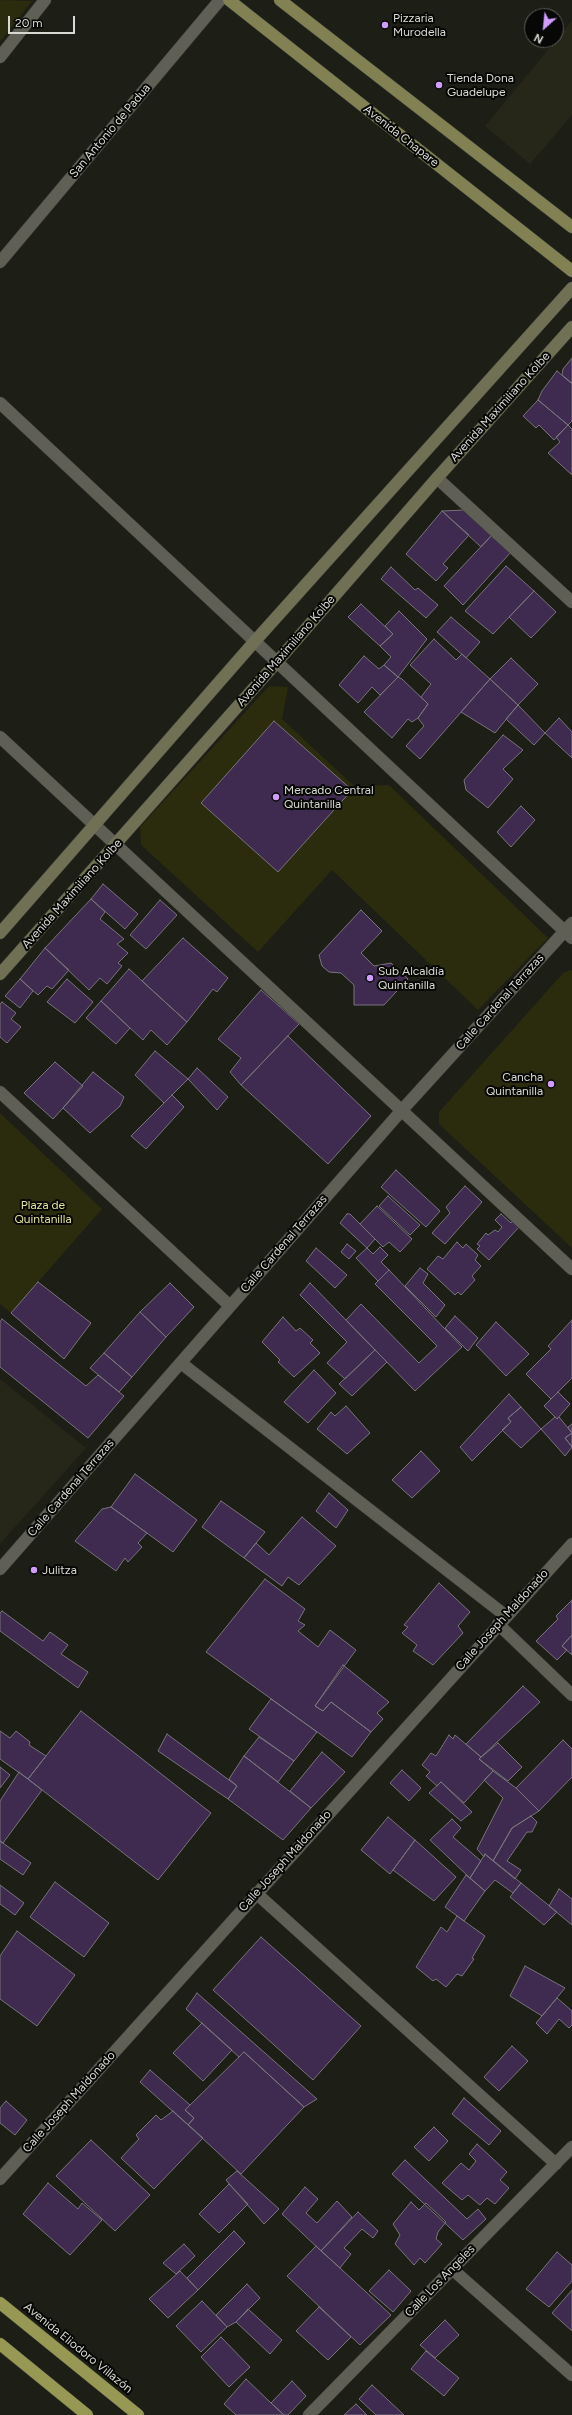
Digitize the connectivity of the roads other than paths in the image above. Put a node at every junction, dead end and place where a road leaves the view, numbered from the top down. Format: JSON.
{"nodes":[{"id":1,"x":45,"y":0,"type":"edge"},
{"id":2,"x":220,"y":0,"type":"edge"},
{"id":3,"x":229,"y":0,"type":"edge"},
{"id":4,"x":280,"y":0,"type":"edge"},
{"id":5,"x":0,"y":57,"type":"edge"},
{"id":6,"x":572,"y":227,"type":"edge"},
{"id":7,"x":1,"y":259,"type":"edge"},
{"id":8,"x":572,"y":271,"type":"edge"},
{"id":9,"x":572,"y":288,"type":"edge"},
{"id":10,"x":572,"y":327,"type":"edge"},
{"id":11,"x":0,"y":403,"type":"edge"},
{"id":12,"x":437,"y":478,"type":"junction"},
{"id":13,"x":572,"y":602,"type":"edge"},
{"id":14,"x":255,"y":641,"type":"junction"},
{"id":15,"x":277,"y":662,"type":"junction"},
{"id":16,"x":0,"y":737,"type":"edge"},
{"id":17,"x":95,"y":824,"type":"junction"},
{"id":18,"x":116,"y":844,"type":"junction"},
{"id":19,"x":570,"y":931,"type":"edge"},
{"id":20,"x":0,"y":933,"type":"edge"},
{"id":21,"x":0,"y":974,"type":"edge"},
{"id":22,"x":0,"y":1092,"type":"edge"},
{"id":23,"x":402,"y":1110,"type":"junction"},
{"id":24,"x":572,"y":1269,"type":"edge"},
{"id":25,"x":230,"y":1306,"type":"junction"},
{"id":26,"x":181,"y":1363,"type":"junction"},
{"id":27,"x":572,"y":1544,"type":"edge"},
{"id":28,"x":0,"y":1569,"type":"edge"},
{"id":29,"x":502,"y":1620,"type":"junction"},
{"id":30,"x":572,"y":1695,"type":"edge"},
{"id":31,"x":256,"y":1893,"type":"junction"},
{"id":32,"x":572,"y":2147,"type":"edge"},
{"id":33,"x":556,"y":2164,"type":"junction"},
{"id":34,"x":0,"y":2179,"type":"edge"},
{"id":35,"x":452,"y":2269,"type":"junction"},
{"id":36,"x":0,"y":2302,"type":"edge"},
{"id":37,"x":0,"y":2344,"type":"edge"},
{"id":38,"x":572,"y":2375,"type":"edge"},
{"id":39,"x":87,"y":2415,"type":"edge"},
{"id":40,"x":138,"y":2415,"type":"edge"},
{"id":41,"x":309,"y":2415,"type":"edge"}],
"edges":[{"from":1,"to":5,"type":"street"},
{"from":2,"to":7,"type":"street","name":"San Antonio de Padua"},
{"from":3,"to":8,"type":"main road","name":"Avenida Chapare"},
{"from":4,"to":6,"type":"main road"},
{"from":9,"to":14,"type":"main road"},
{"from":10,"to":12,"type":"main road","name":"Avenida Maximiliano Kolbe"},
{"from":11,"to":14,"type":"street"},
{"from":12,"to":13,"type":"street"},
{"from":12,"to":15,"type":"main road","name":"Avenida Maximiliano Kolbe"},
{"from":14,"to":15,"type":"street"},
{"from":14,"to":17,"type":"main road"},
{"from":15,"to":18,"type":"main road","name":"Avenida Maximiliano Kolbe"},
{"from":15,"to":19,"type":"street"},
{"from":16,"to":17,"type":"street"},
{"from":17,"to":18,"type":"street"},
{"from":17,"to":20,"type":"main road"},
{"from":18,"to":21,"type":"main road","name":"Avenida Maximiliano Kolbe"},
{"from":18,"to":23,"type":"street"},
{"from":19,"to":23,"type":"street","name":"Calle Cardenal Terrazas"},
{"from":22,"to":25,"type":"street"},
{"from":23,"to":24,"type":"street"},
{"from":23,"to":25,"type":"street","name":"Calle Cardenal Terrazas"},
{"from":25,"to":26,"type":"street","name":"Calle Cardenal Terrazas"},
{"from":26,"to":28,"type":"street","name":"Calle Cardenal Terrazas"},
{"from":26,"to":29,"type":"street"},
{"from":27,"to":29,"type":"street","name":"Calle Joseph Maldonado"},
{"from":29,"to":30,"type":"street"},
{"from":29,"to":31,"type":"street","name":"Calle Joseph Maldonado"},
{"from":31,"to":33,"type":"street"},
{"from":31,"to":34,"type":"street","name":"Calle Joseph Maldonado"},
{"from":32,"to":33,"type":"street","name":"Calle Los Angeles"},
{"from":33,"to":35,"type":"street","name":"Calle Los Angeles"},
{"from":35,"to":38,"type":"street"},
{"from":35,"to":41,"type":"street","name":"Calle Los Angeles"},
{"from":36,"to":40,"type":"highway","name":"Avenida Eliodoro Villazón"},
{"from":37,"to":39,"type":"highway"}]}
